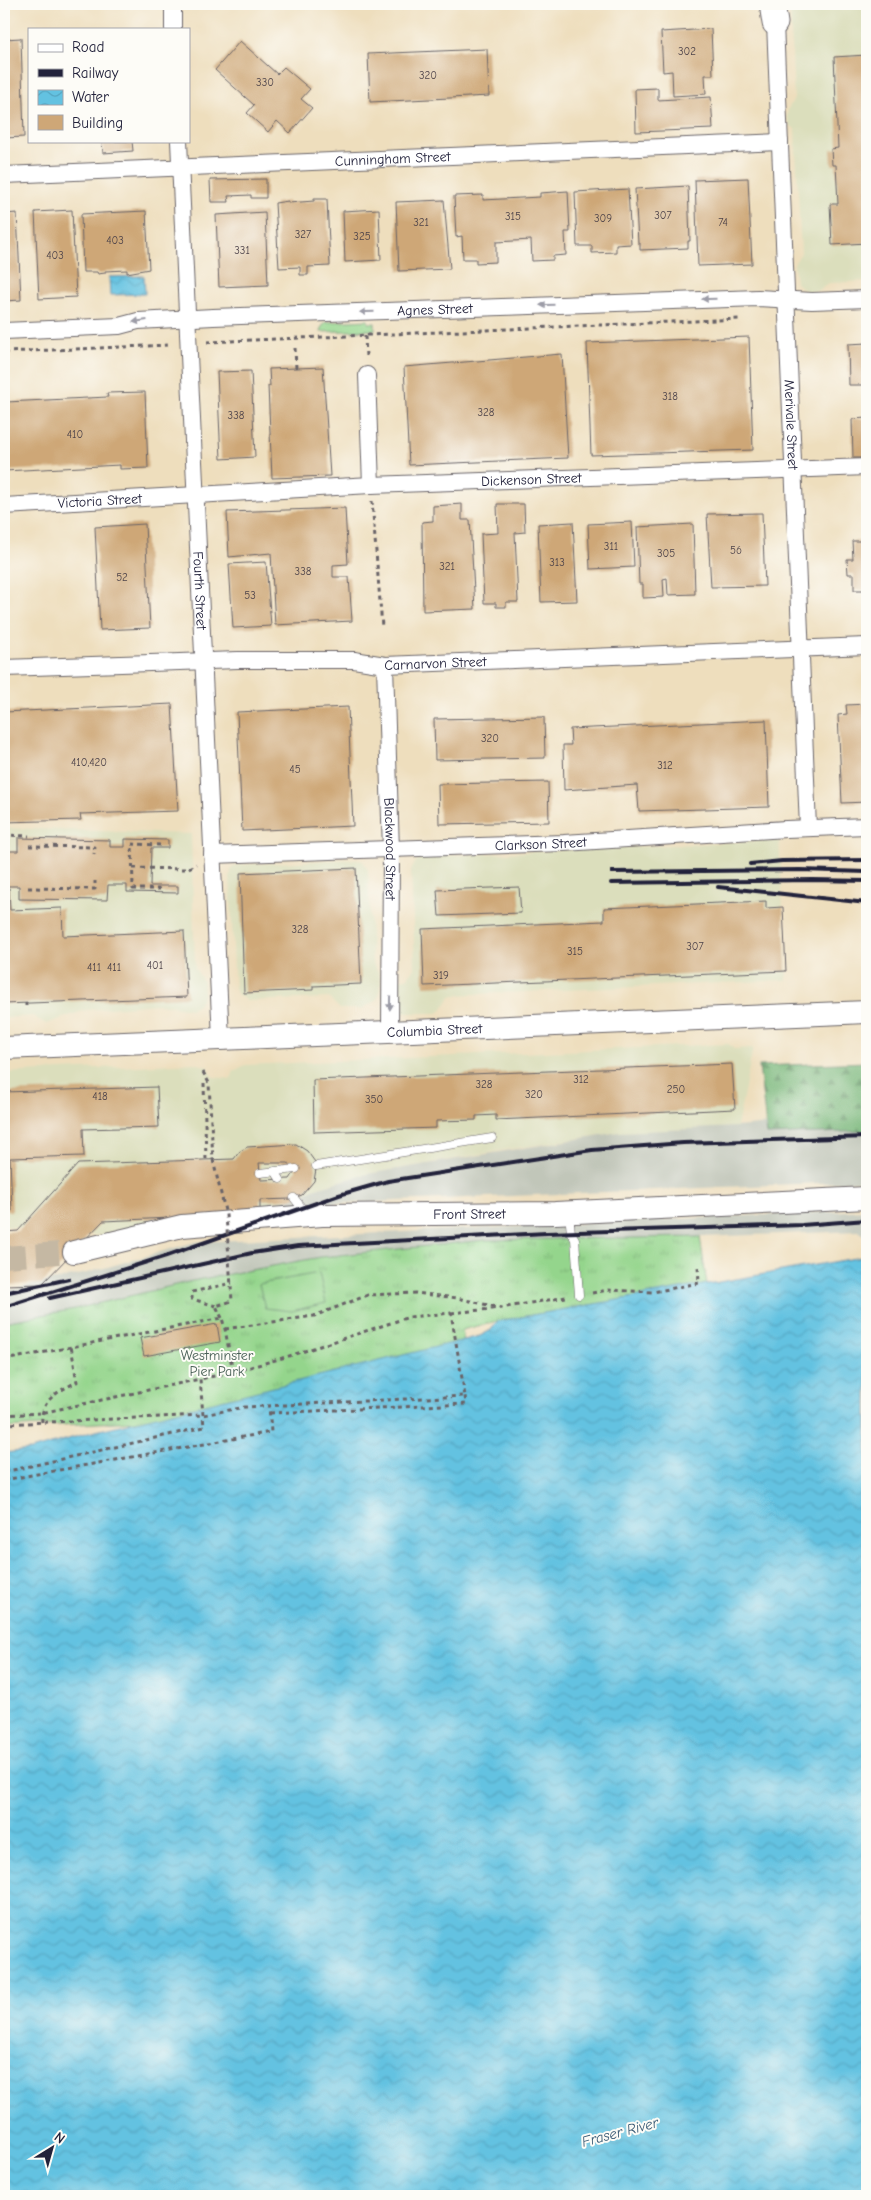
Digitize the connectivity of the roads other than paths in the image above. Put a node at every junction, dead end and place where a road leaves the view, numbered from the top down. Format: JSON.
{"nodes":[{"id":1,"x":173,"y":4,"type":"edge"},
{"id":2,"x":774,"y":14,"type":"edge"},
{"id":3,"x":173,"y":28,"type":"edge"},
{"id":4,"x":179,"y":142,"type":"edge"},
{"id":5,"x":780,"y":142,"type":"junction"},
{"id":6,"x":181,"y":167,"type":"junction"},
{"id":7,"x":4,"y":175,"type":"edge"},
{"id":8,"x":867,"y":299,"type":"edge"},
{"id":9,"x":787,"y":300,"type":"junction"},
{"id":10,"x":189,"y":318,"type":"junction"},
{"id":11,"x":4,"y":331,"type":"edge"},
{"id":12,"x":367,"y":375,"type":"dead end"},
{"id":13,"x":867,"y":467,"type":"edge"},
{"id":14,"x":793,"y":469,"type":"junction"},
{"id":15,"x":371,"y":492,"type":"junction"},
{"id":16,"x":195,"y":494,"type":"junction"},
{"id":17,"x":4,"y":506,"type":"edge"},
{"id":18,"x":867,"y":646,"type":"edge"},
{"id":19,"x":800,"y":649,"type":"junction"},
{"id":20,"x":204,"y":661,"type":"junction"},
{"id":21,"x":385,"y":665,"type":"junction"},
{"id":22,"x":4,"y":668,"type":"edge"},
{"id":23,"x":867,"y":826,"type":"edge"},
{"id":24,"x":808,"y":828,"type":"junction"},
{"id":25,"x":391,"y":850,"type":"junction"},
{"id":26,"x":212,"y":855,"type":"junction"},
{"id":27,"x":867,"y":1012,"type":"edge"},
{"id":28,"x":390,"y":1032,"type":"junction"},
{"id":29,"x":221,"y":1039,"type":"junction"},
{"id":30,"x":4,"y":1048,"type":"edge"},
{"id":31,"x":492,"y":1138,"type":"dead end"},
{"id":32,"x":316,"y":1166,"type":"dead end"},
{"id":33,"x":296,"y":1168,"type":"dead end"},
{"id":34,"x":275,"y":1171,"type":"junction"},
{"id":35,"x":260,"y":1173,"type":"dead end"},
{"id":36,"x":280,"y":1179,"type":"dead end"},
{"id":37,"x":294,"y":1198,"type":"dead end"},
{"id":38,"x":867,"y":1198,"type":"edge"},
{"id":39,"x":569,"y":1212,"type":"junction"},
{"id":40,"x":308,"y":1216,"type":"junction"},
{"id":41,"x":74,"y":1252,"type":"tunnel mouth"},
{"id":42,"x":578,"y":1295,"type":"dead end"}],
"edges":[{"from":1,"to":3,"type":"street"},
{"from":2,"to":5,"type":"street","name":"Merivale Street"},
{"from":4,"to":6,"type":"street","name":"Fourth Street"},
{"from":5,"to":6,"type":"street","name":"Cunningham Street"},
{"from":5,"to":9,"type":"street","name":"Merivale Street"},
{"from":6,"to":7,"type":"street","name":"Cunningham Street"},
{"from":6,"to":10,"type":"street","name":"Fourth Street"},
{"from":8,"to":9,"type":"street","name":"Agnes Street"},
{"from":9,"to":10,"type":"street","name":"Agnes Street","one_way":true},
{"from":9,"to":14,"type":"street","name":"Merivale Street"},
{"from":10,"to":11,"type":"street","name":"Agnes Street","one_way":true},
{"from":10,"to":16,"type":"street","name":"Fourth Street"},
{"from":12,"to":15,"type":"street"},
{"from":13,"to":14,"type":"street","name":"Dickenson Street"},
{"from":14,"to":15,"type":"street","name":"Dickenson Street"},
{"from":14,"to":19,"type":"street","name":"Merivale Street"},
{"from":15,"to":16,"type":"street","name":"Dickenson Street"},
{"from":16,"to":17,"type":"street","name":"Victoria Street"},
{"from":16,"to":20,"type":"street","name":"Fourth Street"},
{"from":18,"to":19,"type":"street","name":"Carnarvon Street"},
{"from":19,"to":21,"type":"street","name":"Carnarvon Street"},
{"from":19,"to":24,"type":"street","name":"Merivale Street"},
{"from":20,"to":21,"type":"street","name":"Carnarvon Street"},
{"from":20,"to":22,"type":"street","name":"Carnarvon Street"},
{"from":20,"to":26,"type":"street","name":"Fourth Street"},
{"from":21,"to":25,"type":"street","name":"Blackwood Street"},
{"from":23,"to":24,"type":"street","name":"Clarkson Street"},
{"from":24,"to":25,"type":"street","name":"Clarkson Street"},
{"from":25,"to":26,"type":"street","name":"Clarkson Street"},
{"from":25,"to":28,"type":"street","name":"Blackwood Street","one_way":true},
{"from":26,"to":29,"type":"street","name":"Fourth Street"},
{"from":27,"to":28,"type":"street","name":"Columbia Street"},
{"from":28,"to":29,"type":"street","name":"Columbia Street"},
{"from":29,"to":30,"type":"street","name":"Columbia Street"},
{"from":31,"to":32,"type":"lane"},
{"from":33,"to":34,"type":"lane"},
{"from":34,"to":35,"type":"lane"},
{"from":34,"to":36,"type":"lane"},
{"from":37,"to":40,"type":"lane"},
{"from":38,"to":39,"type":"street","name":"Front Street"},
{"from":39,"to":40,"type":"street","name":"Front Street"},
{"from":39,"to":42,"type":"lane"},
{"from":40,"to":41,"type":"street","name":"Front Street"}]}
